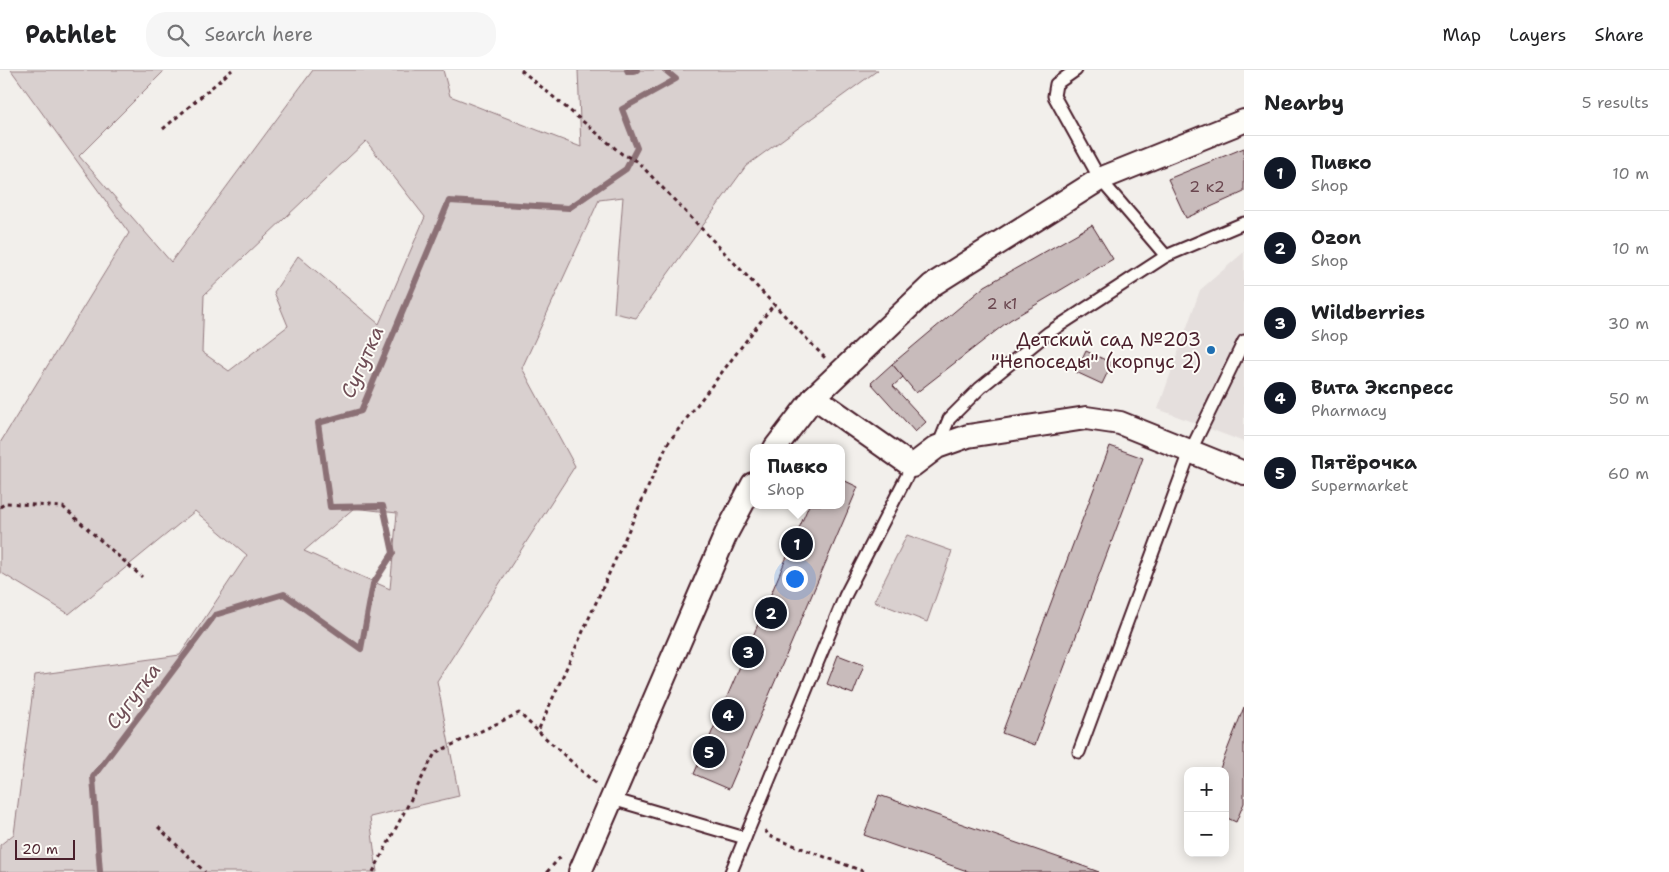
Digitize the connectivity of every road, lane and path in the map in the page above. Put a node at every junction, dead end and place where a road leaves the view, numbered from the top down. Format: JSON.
{"nodes":[{"id":1,"x":232,"y":70,"type":"edge"},
{"id":2,"x":521,"y":70,"type":"edge"},
{"id":3,"x":1076,"y":70,"type":"edge"},
{"id":4,"x":1244,"y":121,"type":"edge"},
{"id":5,"x":163,"y":129,"type":"dead end"},
{"id":6,"x":1100,"y":179,"type":"junction"},
{"id":7,"x":1244,"y":223,"type":"edge"},
{"id":8,"x":1166,"y":256,"type":"junction"},
{"id":9,"x":774,"y":304,"type":"junction"},
{"id":10,"x":1243,"y":348,"type":"edge"},
{"id":11,"x":839,"y":373,"type":"junction"},
{"id":12,"x":814,"y":397,"type":"junction"},
{"id":13,"x":778,"y":444,"type":"edge"},
{"id":14,"x":937,"y":447,"type":"junction"},
{"id":15,"x":1190,"y":452,"type":"junction"},
{"id":16,"x":912,"y":466,"type":"junction"},
{"id":17,"x":1244,"y":474,"type":"edge"},
{"id":18,"x":750,"y":490,"type":"edge"},
{"id":19,"x":0,"y":507,"type":"edge"},
{"id":20,"x":142,"y":577,"type":"dead end"},
{"id":21,"x":538,"y":731,"type":"junction"},
{"id":22,"x":1079,"y":752,"type":"dead end"},
{"id":23,"x":612,"y":799,"type":"junction"},
{"id":24,"x":755,"y":813,"type":"junction"},
{"id":25,"x":158,"y":827,"type":"dead end"},
{"id":26,"x":745,"y":838,"type":"junction"},
{"id":27,"x":205,"y":872,"type":"edge"},
{"id":28,"x":373,"y":872,"type":"edge"},
{"id":29,"x":580,"y":872,"type":"edge"},
{"id":30,"x":731,"y":872,"type":"edge"},
{"id":31,"x":865,"y":872,"type":"edge"}],
"edges":[{"from":1,"to":5,"type":"path"},
{"from":2,"to":9,"type":"path"},
{"from":3,"to":6,"type":"lane"},
{"from":4,"to":6,"type":"street"},
{"from":6,"to":8,"type":"lane"},
{"from":6,"to":11,"type":"street"},
{"from":7,"to":8,"type":"lane"},
{"from":8,"to":14,"type":"lane"},
{"from":9,"to":11,"type":"path"},
{"from":9,"to":21,"type":"path"},
{"from":10,"to":15,"type":"lane"},
{"from":11,"to":12,"type":"street"},
{"from":12,"to":13,"type":"street"},
{"from":12,"to":16,"type":"street"},
{"from":14,"to":15,"type":"street"},
{"from":14,"to":16,"type":"street"},
{"from":15,"to":17,"type":"street"},
{"from":15,"to":22,"type":"lane"},
{"from":16,"to":24,"type":"lane"},
{"from":18,"to":23,"type":"street"},
{"from":19,"to":20,"type":"path"},
{"from":21,"to":23,"type":"path"},
{"from":21,"to":28,"type":"path"},
{"from":23,"to":26,"type":"lane"},
{"from":23,"to":29,"type":"street"},
{"from":24,"to":26,"type":"lane"},
{"from":24,"to":31,"type":"path"},
{"from":25,"to":27,"type":"path"},
{"from":26,"to":30,"type":"lane"}]}
